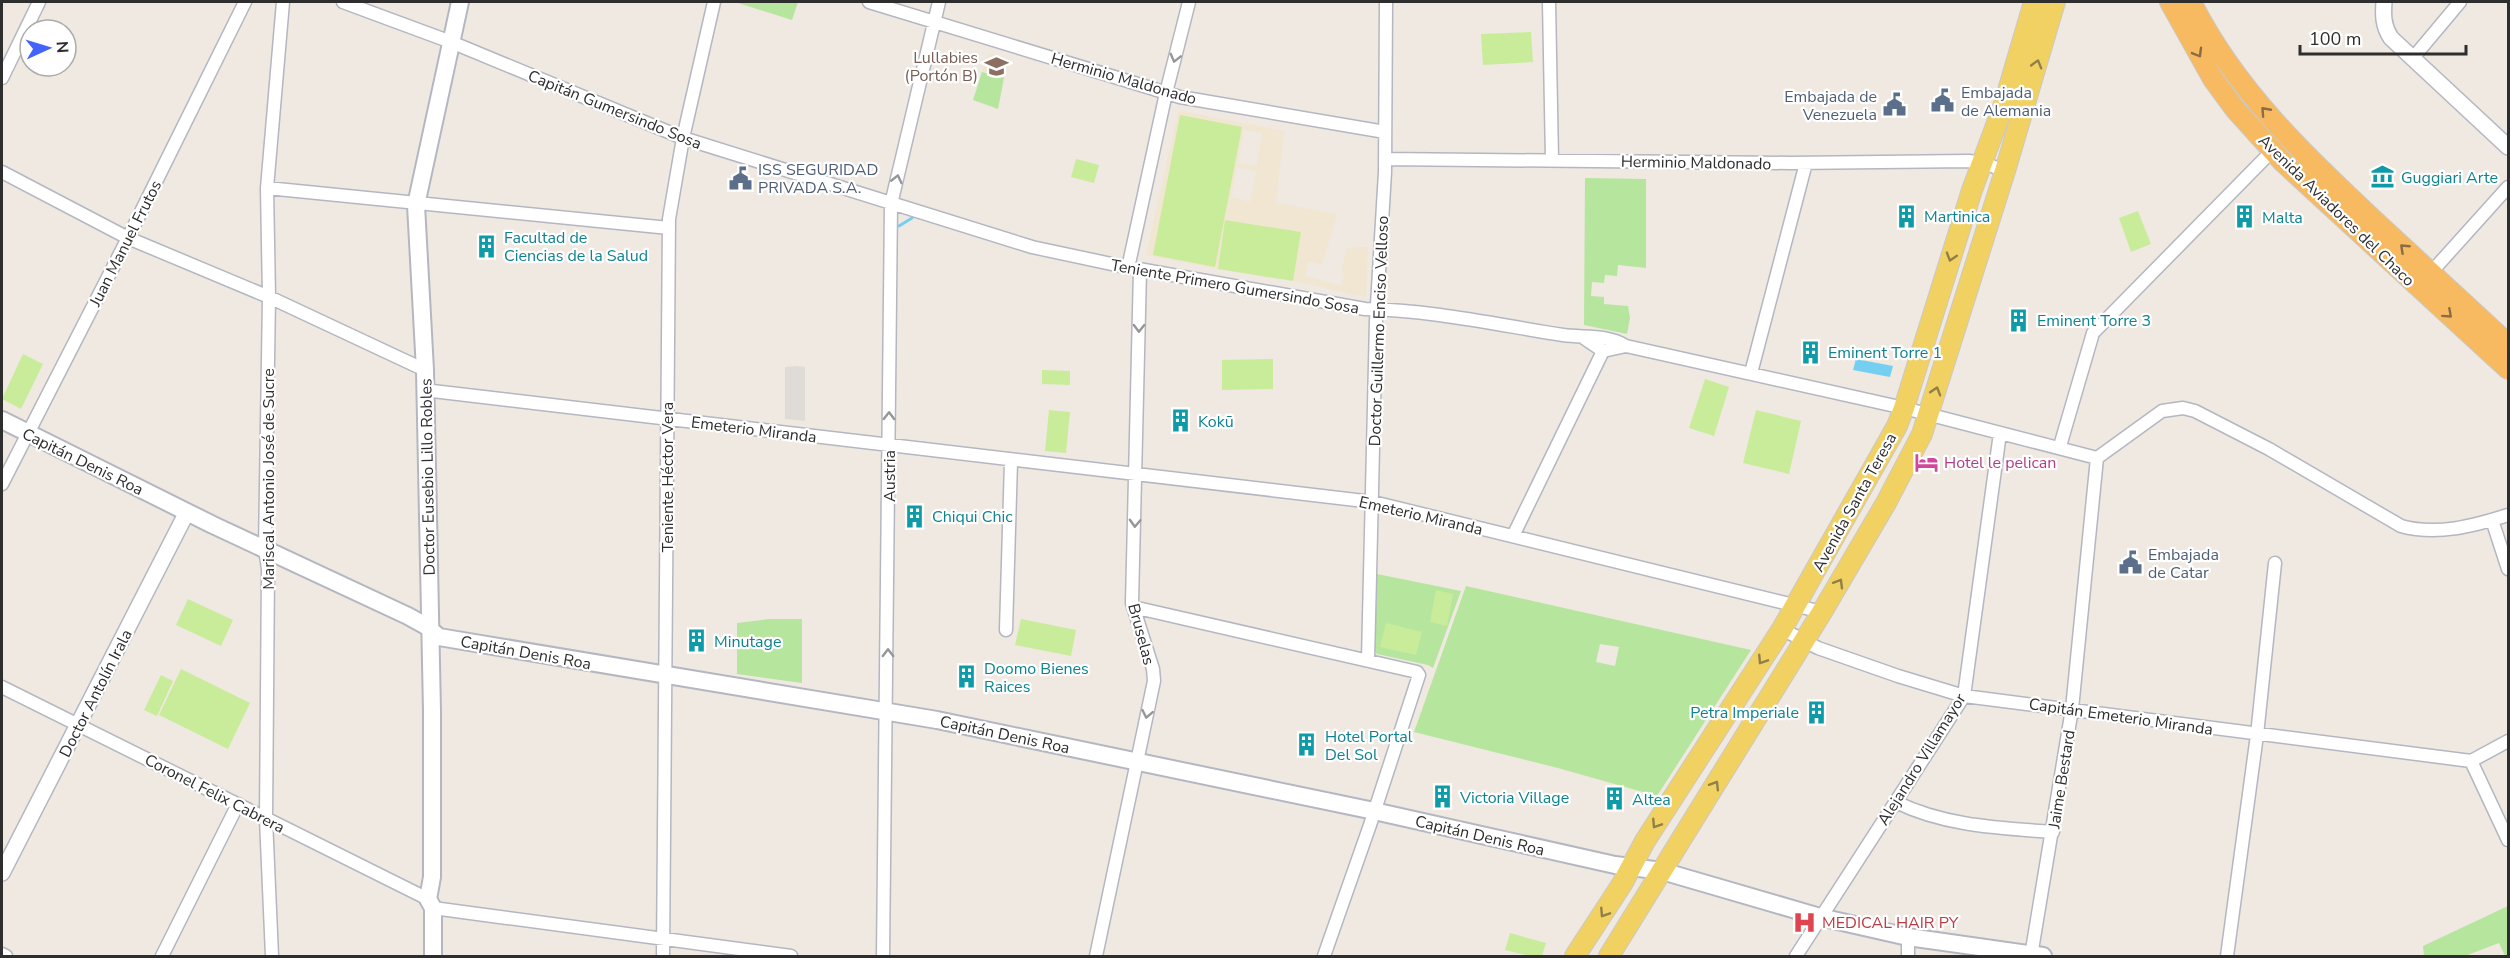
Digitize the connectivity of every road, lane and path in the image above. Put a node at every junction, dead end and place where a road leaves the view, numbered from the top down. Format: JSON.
{"nodes":[{"id":1,"x":39,"y":2,"type":"edge"},
{"id":2,"x":245,"y":2,"type":"edge"},
{"id":3,"x":284,"y":2,"type":"edge"},
{"id":4,"x":343,"y":2,"type":"edge"},
{"id":5,"x":460,"y":2,"type":"edge"},
{"id":6,"x":714,"y":2,"type":"edge"},
{"id":7,"x":868,"y":2,"type":"edge"},
{"id":8,"x":939,"y":2,"type":"edge"},
{"id":9,"x":1189,"y":2,"type":"edge"},
{"id":10,"x":1386,"y":2,"type":"edge"},
{"id":11,"x":1549,"y":2,"type":"edge"},
{"id":12,"x":2034,"y":2,"type":"edge"},
{"id":13,"x":2055,"y":2,"type":"edge"},
{"id":14,"x":2170,"y":2,"type":"edge"},
{"id":15,"x":2191,"y":2,"type":"edge"},
{"id":16,"x":2384,"y":2,"type":"edge"},
{"id":17,"x":2460,"y":2,"type":"edge"},
{"id":18,"x":935,"y":21,"type":"junction"},
{"id":19,"x":451,"y":42,"type":"junction"},
{"id":20,"x":2413,"y":58,"type":"junction"},
{"id":21,"x":2,"y":78,"type":"edge"},
{"id":22,"x":1166,"y":93,"type":"junction"},
{"id":23,"x":1385,"y":132,"type":"junction"},
{"id":24,"x":683,"y":138,"type":"junction"},
{"id":25,"x":2508,"y":147,"type":"edge"},
{"id":26,"x":2272,"y":151,"type":"junction"},
{"id":27,"x":1385,"y":159,"type":"junction"},
{"id":28,"x":1552,"y":160,"type":"junction"},
{"id":29,"x":1806,"y":162,"type":"junction"},
{"id":30,"x":1984,"y":163,"type":"junction"},
{"id":31,"x":2006,"y":171,"type":"junction"},
{"id":32,"x":2,"y":172,"type":"edge"},
{"id":33,"x":2508,"y":187,"type":"edge"},
{"id":34,"x":267,"y":188,"type":"junction"},
{"id":35,"x":891,"y":204,"type":"junction"},
{"id":36,"x":416,"y":205,"type":"junction"},
{"id":37,"x":669,"y":228,"type":"junction"},
{"id":38,"x":128,"y":238,"type":"junction"},
{"id":39,"x":1134,"y":269,"type":"junction"},
{"id":40,"x":2425,"y":280,"type":"junction"},
{"id":41,"x":269,"y":297,"type":"junction"},
{"id":42,"x":1377,"y":309,"type":"junction"},
{"id":43,"x":1584,"y":338,"type":"junction"},
{"id":44,"x":2508,"y":344,"type":"edge"},
{"id":45,"x":1626,"y":346,"type":"junction"},
{"id":46,"x":1603,"y":351,"type":"junction"},
{"id":47,"x":2508,"y":369,"type":"edge"},
{"id":48,"x":425,"y":370,"type":"junction"},
{"id":49,"x":1751,"y":373,"type":"junction"},
{"id":50,"x":424,"y":390,"type":"junction"},
{"id":51,"x":1904,"y":408,"type":"junction"},
{"id":52,"x":1929,"y":416,"type":"junction"},
{"id":53,"x":667,"y":419,"type":"junction"},
{"id":54,"x":2,"y":420,"type":"edge"},
{"id":55,"x":28,"y":433,"type":"junction"},
{"id":56,"x":2000,"y":433,"type":"junction"},
{"id":57,"x":889,"y":445,"type":"junction"},
{"id":58,"x":2060,"y":446,"type":"junction"},
{"id":59,"x":2097,"y":458,"type":"junction"},
{"id":60,"x":1011,"y":461,"type":"junction"},
{"id":61,"x":1137,"y":475,"type":"junction"},
{"id":62,"x":2,"y":484,"type":"edge"},
{"id":63,"x":1373,"y":502,"type":"junction"},
{"id":64,"x":187,"y":512,"type":"junction"},
{"id":65,"x":2508,"y":515,"type":"edge"},
{"id":66,"x":2492,"y":520,"type":"junction"},
{"id":67,"x":1513,"y":536,"type":"junction"},
{"id":68,"x":265,"y":549,"type":"junction"},
{"id":69,"x":2275,"y":563,"type":"dead end"},
{"id":70,"x":2508,"y":569,"type":"edge"},
{"id":71,"x":1796,"y":604,"type":"junction"},
{"id":72,"x":1133,"y":608,"type":"junction"},
{"id":73,"x":1822,"y":612,"type":"junction"},
{"id":74,"x":1782,"y":629,"type":"junction"},
{"id":75,"x":430,"y":630,"type":"junction"},
{"id":76,"x":1006,"y":630,"type":"dead end"},
{"id":77,"x":1805,"y":640,"type":"junction"},
{"id":78,"x":1368,"y":660,"type":"junction"},
{"id":79,"x":666,"y":676,"type":"junction"},
{"id":80,"x":2,"y":687,"type":"edge"},
{"id":81,"x":1964,"y":696,"type":"junction"},
{"id":82,"x":2072,"y":709,"type":"junction"},
{"id":83,"x":887,"y":711,"type":"junction"},
{"id":84,"x":79,"y":724,"type":"junction"},
{"id":85,"x":2257,"y":735,"type":"junction"},
{"id":86,"x":2508,"y":741,"type":"edge"},
{"id":87,"x":2471,"y":761,"type":"junction"},
{"id":88,"x":1137,"y":762,"type":"junction"},
{"id":89,"x":1896,"y":802,"type":"junction"},
{"id":90,"x":238,"y":804,"type":"junction"},
{"id":91,"x":1374,"y":811,"type":"junction"},
{"id":92,"x":266,"y":819,"type":"junction"},
{"id":93,"x":2053,"y":832,"type":"junction"},
{"id":94,"x":2508,"y":840,"type":"edge"},
{"id":95,"x":1630,"y":868,"type":"junction"},
{"id":96,"x":1662,"y":871,"type":"junction"},
{"id":97,"x":2,"y":873,"type":"edge"},
{"id":98,"x":430,"y":903,"type":"junction"},
{"id":99,"x":1820,"y":917,"type":"junction"},
{"id":100,"x":1908,"y":937,"type":"junction"},
{"id":101,"x":663,"y":939,"type":"junction"},
{"id":102,"x":2,"y":954,"type":"edge"},
{"id":103,"x":2035,"y":956,"type":"edge"},
{"id":104,"x":6,"y":957,"type":"edge"},
{"id":105,"x":162,"y":957,"type":"edge"},
{"id":106,"x":272,"y":957,"type":"edge"},
{"id":107,"x":433,"y":957,"type":"edge"},
{"id":108,"x":663,"y":957,"type":"edge"},
{"id":109,"x":791,"y":957,"type":"edge"},
{"id":110,"x":883,"y":957,"type":"edge"},
{"id":111,"x":1096,"y":957,"type":"edge"},
{"id":112,"x":1324,"y":957,"type":"edge"},
{"id":113,"x":1575,"y":957,"type":"edge"},
{"id":114,"x":1609,"y":957,"type":"edge"},
{"id":115,"x":1796,"y":957,"type":"edge"},
{"id":116,"x":1908,"y":957,"type":"edge"},
{"id":117,"x":2227,"y":957,"type":"edge"}],
"edges":[{"from":1,"to":21,"type":"street"},
{"from":2,"to":38,"type":"street","name":"Juan Manuel Frutos"},
{"from":3,"to":34,"type":"street","name":"Mariscal Antonio José de Sucre"},
{"from":4,"to":19,"type":"street","name":"Capitán Gumersindo Sosa"},
{"from":5,"to":19,"type":"main road","name":"Doctor Eusebio Lillo Robles"},
{"from":6,"to":24,"type":"street","name":"Teniente Héctor Vera"},
{"from":7,"to":18,"type":"street","name":"Herminio Maldonado"},
{"from":8,"to":18,"type":"street","name":"Austria"},
{"from":9,"to":22,"type":"street","name":"Bruselas","one_way":true},
{"from":10,"to":23,"type":"street","name":"Doctor Guillermo Enciso Velloso"},
{"from":11,"to":28,"type":"street"},
{"from":12,"to":30,"type":"main road","name":"Avenida Santa Teresa"},
{"from":31,"to":13,"type":"main road","name":"Avenida Santa Teresa","one_way":true},
{"from":14,"to":26,"type":"highway","name":"Avenida Aviadores del Chaco","one_way":true},
{"from":40,"to":15,"type":"highway","name":"Avenida Aviadores del Chaco","one_way":true},
{"from":16,"to":20,"type":"street"},
{"from":17,"to":20,"type":"street"},
{"from":18,"to":22,"type":"street","name":"Herminio Maldonado"},
{"from":35,"to":18,"type":"street","name":"Austria","one_way":true},
{"from":19,"to":24,"type":"street","name":"Capitán Gumersindo Sosa"},
{"from":19,"to":36,"type":"main road","name":"Doctor Eusebio Lillo Robles"},
{"from":20,"to":25,"type":"street"},
{"from":22,"to":23,"type":"street","name":"Herminio Maldonado"},
{"from":22,"to":39,"type":"street","name":"Bruselas"},
{"from":23,"to":27,"type":"street","name":"Doctor Guillermo Enciso Velloso"},
{"from":24,"to":35,"type":"street","name":"Capitán Gumersindo Sosa"},
{"from":24,"to":37,"type":"street","name":"Teniente Héctor Vera"},
{"from":26,"to":40,"type":"highway","name":"Avenida Aviadores del Chaco"},
{"from":26,"to":58,"type":"street"},
{"from":27,"to":28,"type":"street","name":"Herminio Maldonado"},
{"from":27,"to":42,"type":"street","name":"Doctor Guillermo Enciso Velloso"},
{"from":28,"to":29,"type":"street","name":"Herminio Maldonado"},
{"from":29,"to":30,"type":"street","name":"Herminio Maldonado"},
{"from":29,"to":49,"type":"street"},
{"from":30,"to":31,"type":"street","name":"Herminio Maldonado"},
{"from":30,"to":51,"type":"main road","name":"Avenida Santa Teresa","one_way":true},
{"from":52,"to":31,"type":"main road","name":"Avenida Santa Teresa","one_way":true},
{"from":32,"to":38,"type":"street"},
{"from":33,"to":40,"type":"street"},
{"from":34,"to":36,"type":"street"},
{"from":34,"to":41,"type":"street","name":"Mariscal Antonio José de Sucre"},
{"from":35,"to":39,"type":"street","name":"Teniente Primero Gumersindo Sosa"},
{"from":57,"to":35,"type":"street","name":"Austria","one_way":true},
{"from":36,"to":37,"type":"street"},
{"from":36,"to":48,"type":"main road","name":"Doctor Eusebio Lillo Robles"},
{"from":37,"to":53,"type":"street","name":"Teniente Héctor Vera"},
{"from":38,"to":41,"type":"street"},
{"from":38,"to":55,"type":"street","name":"Juan Manuel Frutos"},
{"from":39,"to":42,"type":"street","name":"Teniente Primero Gumersindo Sosa"},
{"from":39,"to":61,"type":"street","name":"Bruselas","one_way":true},
{"from":40,"to":44,"type":"highway","name":"Avenida Aviadores del Chaco"},
{"from":40,"to":47,"type":"highway","name":"Avenida Aviadores del Chaco","one_way":true},
{"from":41,"to":48,"type":"street"},
{"from":41,"to":68,"type":"street","name":"Mariscal Antonio José de Sucre"},
{"from":42,"to":43,"type":"street","name":"Teniente Primero Gumersindo Sosa"},
{"from":42,"to":63,"type":"street","name":"Doctor Guillermo Enciso Velloso"},
{"from":43,"to":45,"type":"street","name":"Teniente Primero Gumersindo Sosa"},
{"from":43,"to":46,"type":"street"},
{"from":45,"to":46,"type":"street"},
{"from":45,"to":49,"type":"street","name":"Teniente Primero Gumersindo Sosa"},
{"from":46,"to":67,"type":"street"},
{"from":48,"to":50,"type":"main road","name":"Doctor Eusebio Lillo Robles"},
{"from":49,"to":51,"type":"street"},
{"from":50,"to":53,"type":"street","name":"Emeterio Miranda"},
{"from":50,"to":75,"type":"main road","name":"Doctor Eusebio Lillo Robles"},
{"from":51,"to":52,"type":"street"},
{"from":51,"to":71,"type":"main road","name":"Avenida Santa Teresa"},
{"from":52,"to":56,"type":"street"},
{"from":73,"to":52,"type":"main road","name":"Avenida Santa Teresa","one_way":true},
{"from":53,"to":57,"type":"street","name":"Emeterio Miranda"},
{"from":53,"to":79,"type":"street","name":"Teniente Héctor Vera"},
{"from":54,"to":55,"type":"main road","name":"Capitán Denis Roa"},
{"from":55,"to":62,"type":"street","name":"Juan Manuel Frutos"},
{"from":55,"to":64,"type":"main road","name":"Capitán Denis Roa"},
{"from":56,"to":58,"type":"street"},
{"from":56,"to":81,"type":"street","name":"Alejandro Villamayor"},
{"from":57,"to":60,"type":"street","name":"Emeterio Miranda"},
{"from":83,"to":57,"type":"street","name":"Austria","one_way":true},
{"from":58,"to":59,"type":"street"},
{"from":59,"to":66,"type":"street"},
{"from":59,"to":82,"type":"street","name":"Jaime Bestard"},
{"from":60,"to":61,"type":"street","name":"Emeterio Miranda"},
{"from":60,"to":76,"type":"street"},
{"from":61,"to":63,"type":"street","name":"Emeterio Miranda"},
{"from":61,"to":72,"type":"street","name":"Bruselas","one_way":true},
{"from":63,"to":67,"type":"street","name":"Emeterio Miranda"},
{"from":63,"to":78,"type":"street","name":"Doctor Guillermo Enciso Velloso"},
{"from":64,"to":68,"type":"main road","name":"Capitán Denis Roa"},
{"from":64,"to":84,"type":"street","name":"Doctor Antolín Irala"},
{"from":65,"to":66,"type":"street"},
{"from":66,"to":70,"type":"street"},
{"from":67,"to":71,"type":"street","name":"Emeterio Miranda"},
{"from":68,"to":75,"type":"main road","name":"Capitán Denis Roa"},
{"from":68,"to":92,"type":"street","name":"Mariscal Antonio José de Sucre"},
{"from":69,"to":85,"type":"street"},
{"from":71,"to":73,"type":"street","name":"Emeterio Miranda"},
{"from":71,"to":74,"type":"main road","name":"Avenida Santa Teresa"},
{"from":72,"to":78,"type":"street"},
{"from":72,"to":88,"type":"street","name":"Bruselas","one_way":true},
{"from":73,"to":77,"type":"main road","name":"Avenida Santa Teresa"},
{"from":74,"to":77,"type":"street","name":"Capitán Emeterio Miranda"},
{"from":74,"to":95,"type":"main road","name":"Avenida Santa Teresa","one_way":true},
{"from":75,"to":79,"type":"main road","name":"Capitán Denis Roa"},
{"from":75,"to":98,"type":"main road","name":"Doctor Eusebio Lillo Robles"},
{"from":77,"to":81,"type":"street","name":"Capitán Emeterio Miranda"},
{"from":96,"to":77,"type":"main road","name":"Avenida Santa Teresa","one_way":true},
{"from":78,"to":91,"type":"street"},
{"from":79,"to":83,"type":"main road","name":"Capitán Denis Roa"},
{"from":79,"to":101,"type":"street","name":"Teniente Héctor Vera"},
{"from":80,"to":84,"type":"street","name":"Coronel Felix Cabrera"},
{"from":81,"to":82,"type":"street","name":"Capitán Emeterio Miranda"},
{"from":81,"to":89,"type":"street","name":"Alejandro Villamayor"},
{"from":82,"to":85,"type":"street","name":"Capitán Emeterio Miranda"},
{"from":82,"to":93,"type":"street","name":"Jaime Bestard"},
{"from":83,"to":88,"type":"main road","name":"Capitán Denis Roa"},
{"from":83,"to":110,"type":"street","name":"Austria"},
{"from":84,"to":90,"type":"street","name":"Coronel Felix Cabrera"},
{"from":84,"to":97,"type":"street","name":"Doctor Antolín Irala"},
{"from":85,"to":87,"type":"street","name":"Capitán Emeterio Miranda"},
{"from":85,"to":117,"type":"street"},
{"from":86,"to":87,"type":"street"},
{"from":87,"to":94,"type":"street"},
{"from":88,"to":91,"type":"main road","name":"Capitán Denis Roa"},
{"from":88,"to":111,"type":"street","name":"Bruselas"},
{"from":89,"to":93,"type":"street"},
{"from":89,"to":99,"type":"street","name":"Alejandro Villamayor"},
{"from":90,"to":92,"type":"street","name":"Coronel Felix Cabrera"},
{"from":90,"to":105,"type":"street"},
{"from":91,"to":95,"type":"main road","name":"Capitán Denis Roa"},
{"from":91,"to":112,"type":"street"},
{"from":92,"to":98,"type":"street","name":"Coronel Felix Cabrera"},
{"from":92,"to":106,"type":"street","name":"Mariscal Antonio José de Sucre"},
{"from":93,"to":103,"type":"street","name":"Jaime Bestard"},
{"from":95,"to":96,"type":"main road","name":"Capitán Denis Roa"},
{"from":95,"to":113,"type":"main road","name":"Avenida Santa Teresa","one_way":true},
{"from":96,"to":99,"type":"main road","name":"Capitán Denis Roa"},
{"from":96,"to":114,"type":"main road","name":"Avenida Santa Teresa"},
{"from":98,"to":101,"type":"street","name":"Coronel Felix Cabrera"},
{"from":98,"to":107,"type":"main road","name":"Doctor Eusebio Lillo Robles"},
{"from":99,"to":100,"type":"main road","name":"Capitán Denis Roa"},
{"from":99,"to":115,"type":"street","name":"Alejandro Villamayor"},
{"from":100,"to":103,"type":"main road","name":"Capitán Denis Roa"},
{"from":100,"to":116,"type":"street"},
{"from":101,"to":108,"type":"street","name":"Teniente Héctor Vera"},
{"from":101,"to":109,"type":"street","name":"Coronel Felix Cabrera"},
{"from":102,"to":104,"type":"street"}]}
